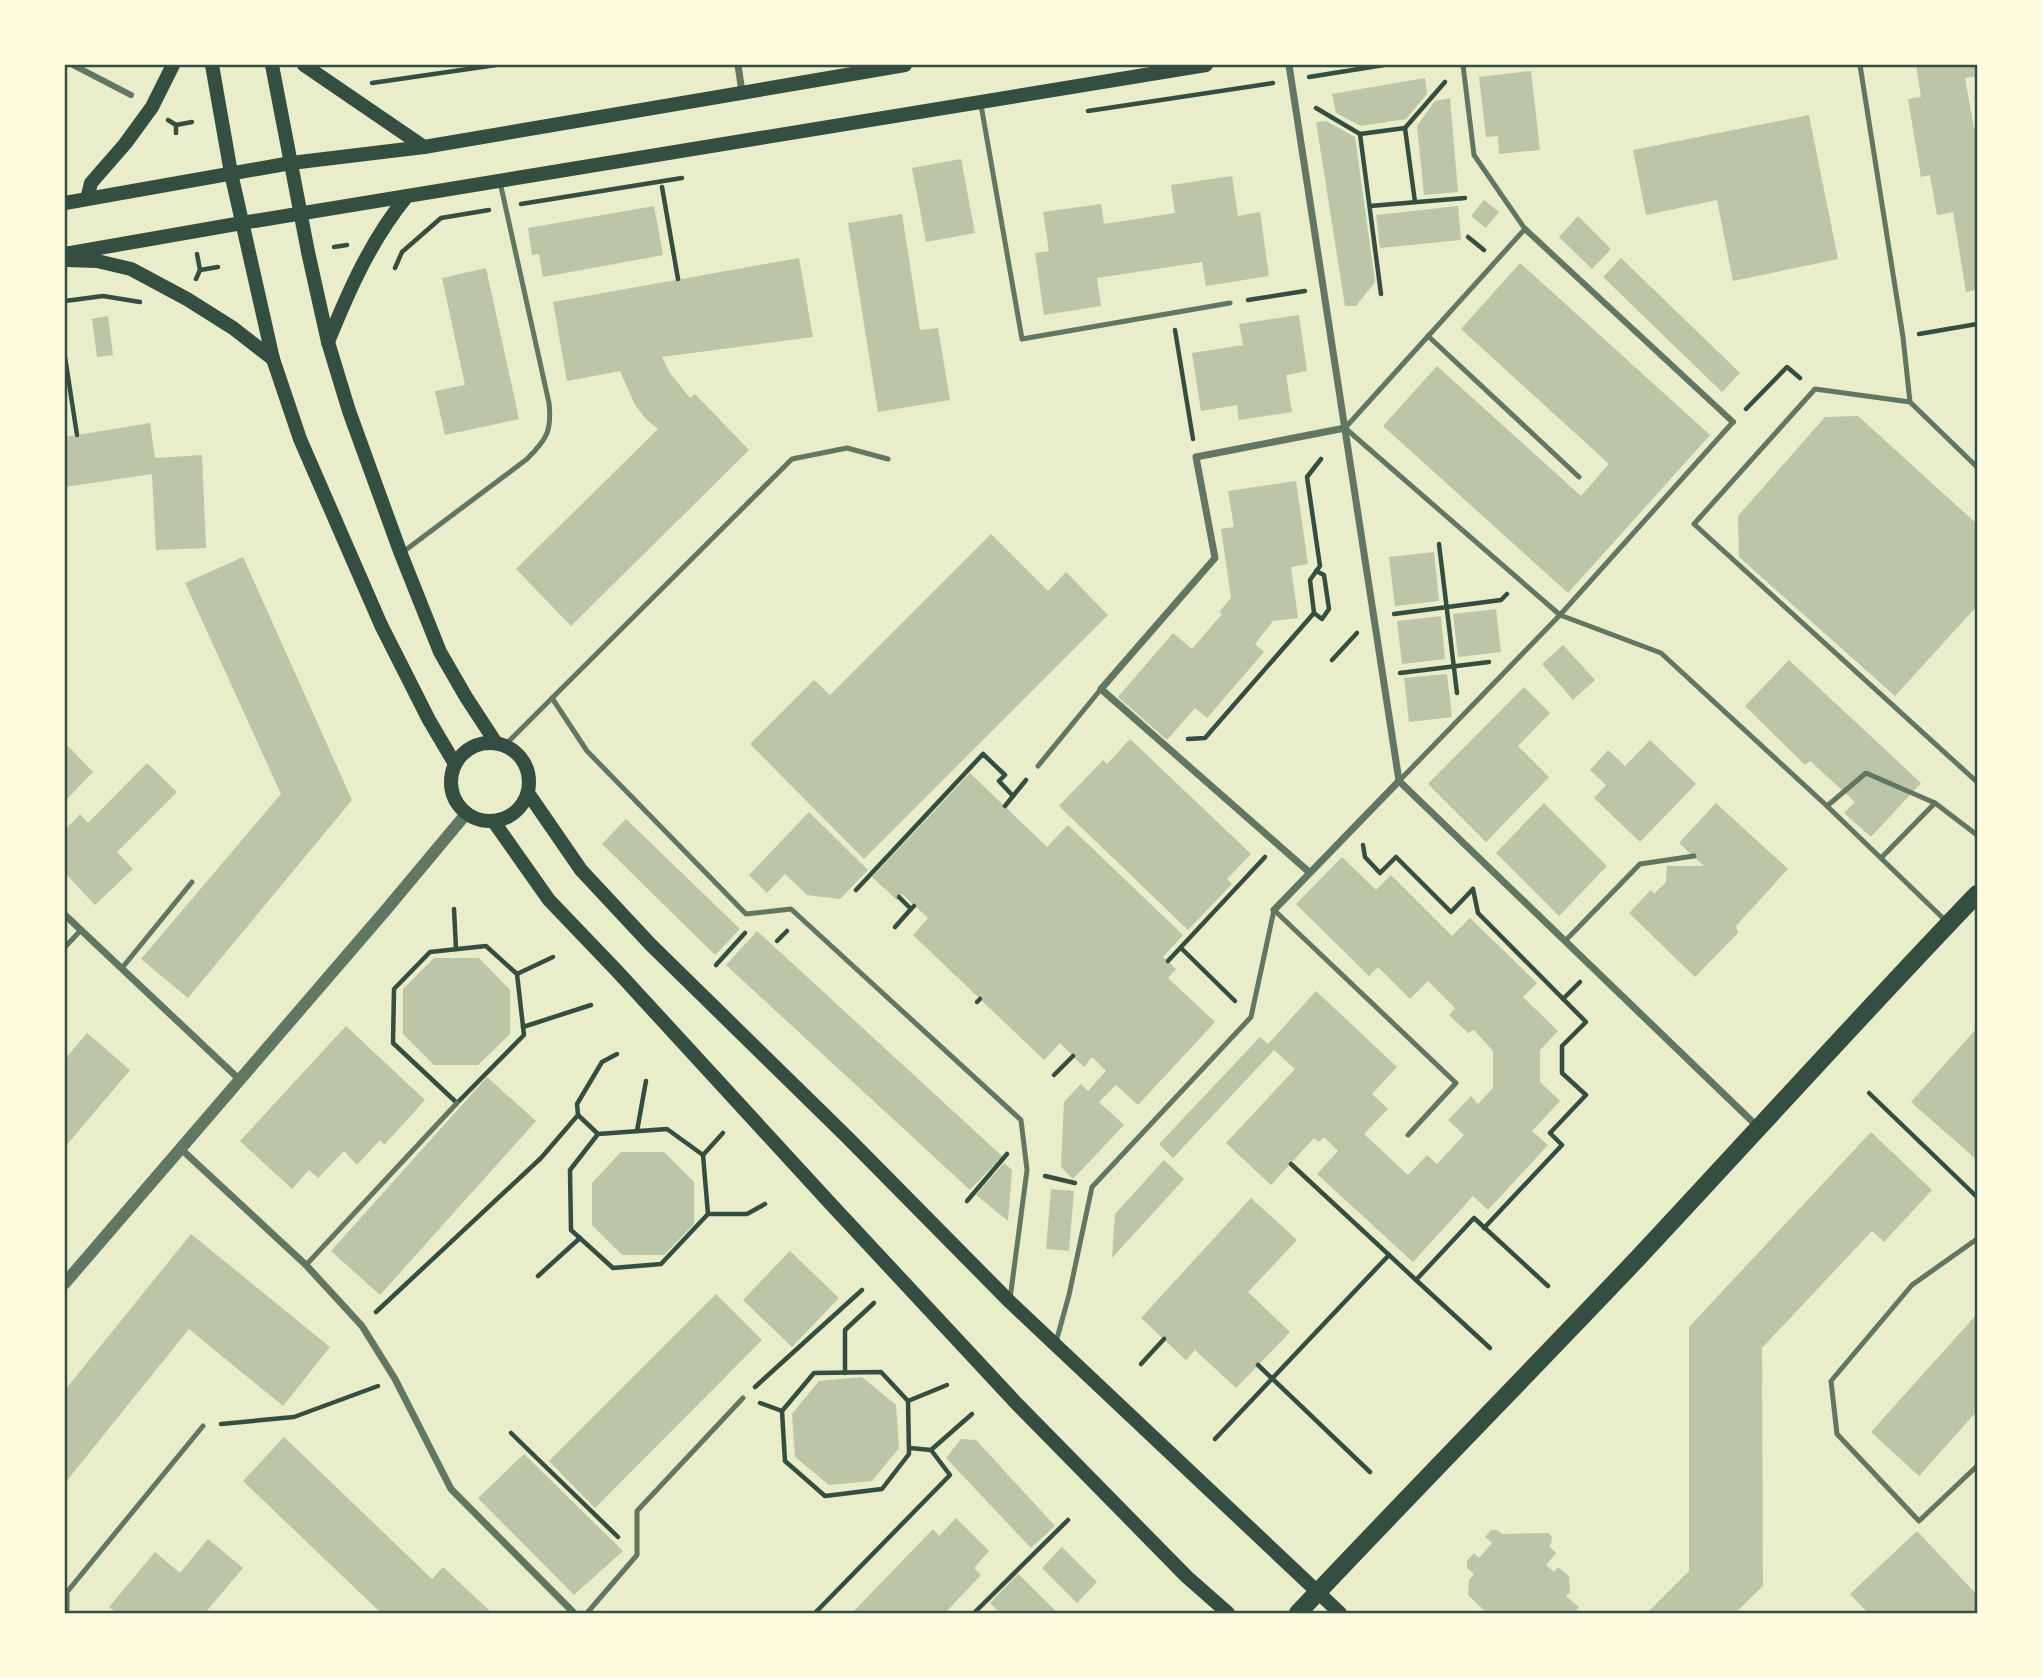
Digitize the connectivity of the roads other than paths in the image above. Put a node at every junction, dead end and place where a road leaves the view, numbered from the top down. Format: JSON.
{"nodes":[{"id":1,"x":72,"y":65,"type":"edge"},
{"id":2,"x":173,"y":65,"type":"edge"},
{"id":3,"x":212,"y":65,"type":"edge"},
{"id":4,"x":272,"y":65,"type":"edge"},
{"id":5,"x":304,"y":65,"type":"edge"},
{"id":6,"x":738,"y":65,"type":"edge"},
{"id":7,"x":905,"y":65,"type":"edge"},
{"id":8,"x":1206,"y":65,"type":"edge"},
{"id":9,"x":1289,"y":65,"type":"edge"},
{"id":10,"x":1463,"y":65,"type":"edge"},
{"id":11,"x":1860,"y":65,"type":"edge"},
{"id":12,"x":742,"y":92,"type":"junction"},
{"id":13,"x":131,"y":95,"type":"dead end"},
{"id":14,"x":981,"y":102,"type":"junction"},
{"id":15,"x":424,"y":147,"type":"junction"},
{"id":16,"x":291,"y":163,"type":"junction"},
{"id":17,"x":231,"y":173,"type":"junction"},
{"id":18,"x":500,"y":181,"type":"junction"},
{"id":19,"x":407,"y":197,"type":"junction"},
{"id":20,"x":87,"y":199,"type":"junction"},
{"id":21,"x":65,"y":204,"type":"edge"},
{"id":22,"x":301,"y":214,"type":"junction"},
{"id":23,"x":242,"y":223,"type":"junction"},
{"id":24,"x":1525,"y":229,"type":"junction"},
{"id":25,"x":65,"y":254,"type":"edge"},
{"id":26,"x":65,"y":260,"type":"edge"},
{"id":27,"x":1230,"y":303,"type":"road end"},
{"id":28,"x":1428,"y":336,"type":"junction"},
{"id":29,"x":328,"y":342,"type":"junction"},
{"id":30,"x":272,"y":359,"type":"junction"},
{"id":31,"x":1910,"y":402,"type":"junction"},
{"id":32,"x":1733,"y":422,"type":"joint"},
{"id":33,"x":1345,"y":428,"type":"junction"},
{"id":34,"x":888,"y":459,"type":"dead end"},
{"id":35,"x":1977,"y":467,"type":"edge"},
{"id":36,"x":1579,"y":477,"type":"dead end"},
{"id":37,"x":401,"y":554,"type":"junction"},
{"id":38,"x":1560,"y":615,"type":"junction"},
{"id":39,"x":1101,"y":689,"type":"junction"},
{"id":40,"x":552,"y":698,"type":"junction"},
{"id":41,"x":500,"y":744,"type":"junction"},
{"id":42,"x":455,"y":764,"type":"junction"},
{"id":43,"x":1038,"y":766,"type":"road end"},
{"id":44,"x":1399,"y":781,"type":"junction"},
{"id":45,"x":1977,"y":782,"type":"edge"},
{"id":46,"x":528,"y":793,"type":"junction"},
{"id":47,"x":1935,"y":803,"type":"junction"},
{"id":48,"x":1827,"y":806,"type":"junction"},
{"id":49,"x":466,"y":814,"type":"junction"},
{"id":50,"x":494,"y":822,"type":"junction"},
{"id":51,"x":1977,"y":835,"type":"edge"},
{"id":52,"x":1694,"y":856,"type":"dead end"},
{"id":53,"x":1881,"y":858,"type":"junction"},
{"id":54,"x":1309,"y":873,"type":"junction"},
{"id":55,"x":192,"y":882,"type":"dead end"},
{"id":56,"x":1977,"y":894,"type":"edge"},
{"id":57,"x":1274,"y":910,"type":"junction"},
{"id":58,"x":65,"y":915,"type":"edge"},
{"id":59,"x":1949,"y":924,"type":"junction"},
{"id":60,"x":81,"y":930,"type":"junction"},
{"id":61,"x":1565,"y":941,"type":"junction"},
{"id":62,"x":65,"y":947,"type":"edge"},
{"id":63,"x":122,"y":968,"type":"junction"},
{"id":64,"x":240,"y":1080,"type":"junction"},
{"id":65,"x":457,"y":1103,"type":"road end"},
{"id":66,"x":1758,"y":1127,"type":"junction"},
{"id":67,"x":1408,"y":1135,"type":"dead end"},
{"id":68,"x":181,"y":1149,"type":"junction"},
{"id":69,"x":1977,"y":1239,"type":"edge"},
{"id":70,"x":306,"y":1265,"type":"junction"},
{"id":71,"x":65,"y":1283,"type":"edge"},
{"id":72,"x":1010,"y":1302,"type":"junction"},
{"id":73,"x":1055,"y":1345,"type":"junction"},
{"id":74,"x":743,"y":1398,"type":"road end"},
{"id":75,"x":203,"y":1426,"type":"road end"},
{"id":76,"x":1977,"y":1465,"type":"edge"},
{"id":77,"x":1317,"y":1593,"type":"junction"},
{"id":78,"x":67,"y":1613,"type":"edge"},
{"id":79,"x":574,"y":1613,"type":"edge"},
{"id":80,"x":587,"y":1613,"type":"edge"},
{"id":81,"x":1228,"y":1613,"type":"edge"},
{"id":82,"x":1298,"y":1613,"type":"edge"},
{"id":83,"x":1340,"y":1613,"type":"edge"}],
"edges":[{"from":1,"to":13,"type":"street"},
{"from":2,"to":20,"type":"main road"},
{"from":3,"to":17,"type":"main road"},
{"from":4,"to":16,"type":"main road"},
{"from":5,"to":15,"type":"main road"},
{"from":6,"to":12,"type":"street"},
{"from":7,"to":12,"type":"main road"},
{"from":8,"to":14,"type":"main road"},
{"from":9,"to":33,"type":"street"},
{"from":10,"to":24,"type":"lane"},
{"from":11,"to":31,"type":"lane"},
{"from":12,"to":15,"type":"main road"},
{"from":14,"to":18,"type":"main road"},
{"from":14,"to":27,"type":"lane"},
{"from":15,"to":16,"type":"main road"},
{"from":16,"to":17,"type":"main road"},
{"from":16,"to":22,"type":"main road"},
{"from":17,"to":20,"type":"main road"},
{"from":17,"to":23,"type":"main road"},
{"from":18,"to":19,"type":"main road"},
{"from":18,"to":37,"type":"lane"},
{"from":19,"to":22,"type":"main road"},
{"from":19,"to":29,"type":"main road"},
{"from":20,"to":21,"type":"main road"},
{"from":22,"to":23,"type":"main road"},
{"from":22,"to":29,"type":"main road"},
{"from":23,"to":25,"type":"main road"},
{"from":23,"to":30,"type":"main road"},
{"from":24,"to":28,"type":"lane"},
{"from":24,"to":32,"type":"street"},
{"from":26,"to":30,"type":"main road"},
{"from":28,"to":33,"type":"lane"},
{"from":28,"to":36,"type":"lane"},
{"from":29,"to":37,"type":"main road"},
{"from":30,"to":42,"type":"main road"},
{"from":31,"to":35,"type":"lane"},
{"from":31,"to":45,"type":"lane"},
{"from":32,"to":38,"type":"lane"},
{"from":33,"to":38,"type":"lane"},
{"from":33,"to":39,"type":"street"},
{"from":33,"to":44,"type":"street"},
{"from":34,"to":40,"type":"lane"},
{"from":37,"to":41,"type":"main road"},
{"from":38,"to":44,"type":"lane"},
{"from":38,"to":48,"type":"lane"},
{"from":39,"to":43,"type":"lane"},
{"from":39,"to":54,"type":"street"},
{"from":40,"to":41,"type":"lane"},
{"from":40,"to":72,"type":"lane"},
{"from":41,"to":42,"type":"main road"},
{"from":41,"to":46,"type":"main road"},
{"from":42,"to":49,"type":"main road"},
{"from":44,"to":54,"type":"street"},
{"from":44,"to":61,"type":"street"},
{"from":46,"to":50,"type":"main road"},
{"from":46,"to":72,"type":"main road"},
{"from":47,"to":48,"type":"lane"},
{"from":47,"to":51,"type":"lane"},
{"from":47,"to":53,"type":"lane"},
{"from":48,"to":53,"type":"lane"},
{"from":49,"to":50,"type":"main road"},
{"from":49,"to":64,"type":"street"},
{"from":50,"to":81,"type":"main road"},
{"from":52,"to":61,"type":"lane"},
{"from":53,"to":59,"type":"lane"},
{"from":54,"to":57,"type":"street"},
{"from":55,"to":63,"type":"lane"},
{"from":56,"to":59,"type":"main road"},
{"from":57,"to":67,"type":"lane"},
{"from":57,"to":73,"type":"lane"},
{"from":58,"to":60,"type":"street"},
{"from":59,"to":66,"type":"main road"},
{"from":60,"to":62,"type":"lane"},
{"from":60,"to":63,"type":"street"},
{"from":61,"to":66,"type":"street"},
{"from":63,"to":64,"type":"street"},
{"from":64,"to":68,"type":"street"},
{"from":65,"to":70,"type":"lane"},
{"from":66,"to":77,"type":"main road"},
{"from":68,"to":70,"type":"street"},
{"from":68,"to":71,"type":"street"},
{"from":69,"to":76,"type":"lane"},
{"from":70,"to":79,"type":"street"},
{"from":72,"to":73,"type":"main road"},
{"from":73,"to":77,"type":"main road"},
{"from":74,"to":80,"type":"lane"},
{"from":75,"to":78,"type":"lane"},
{"from":77,"to":82,"type":"main road"},
{"from":77,"to":83,"type":"main road"}]}
